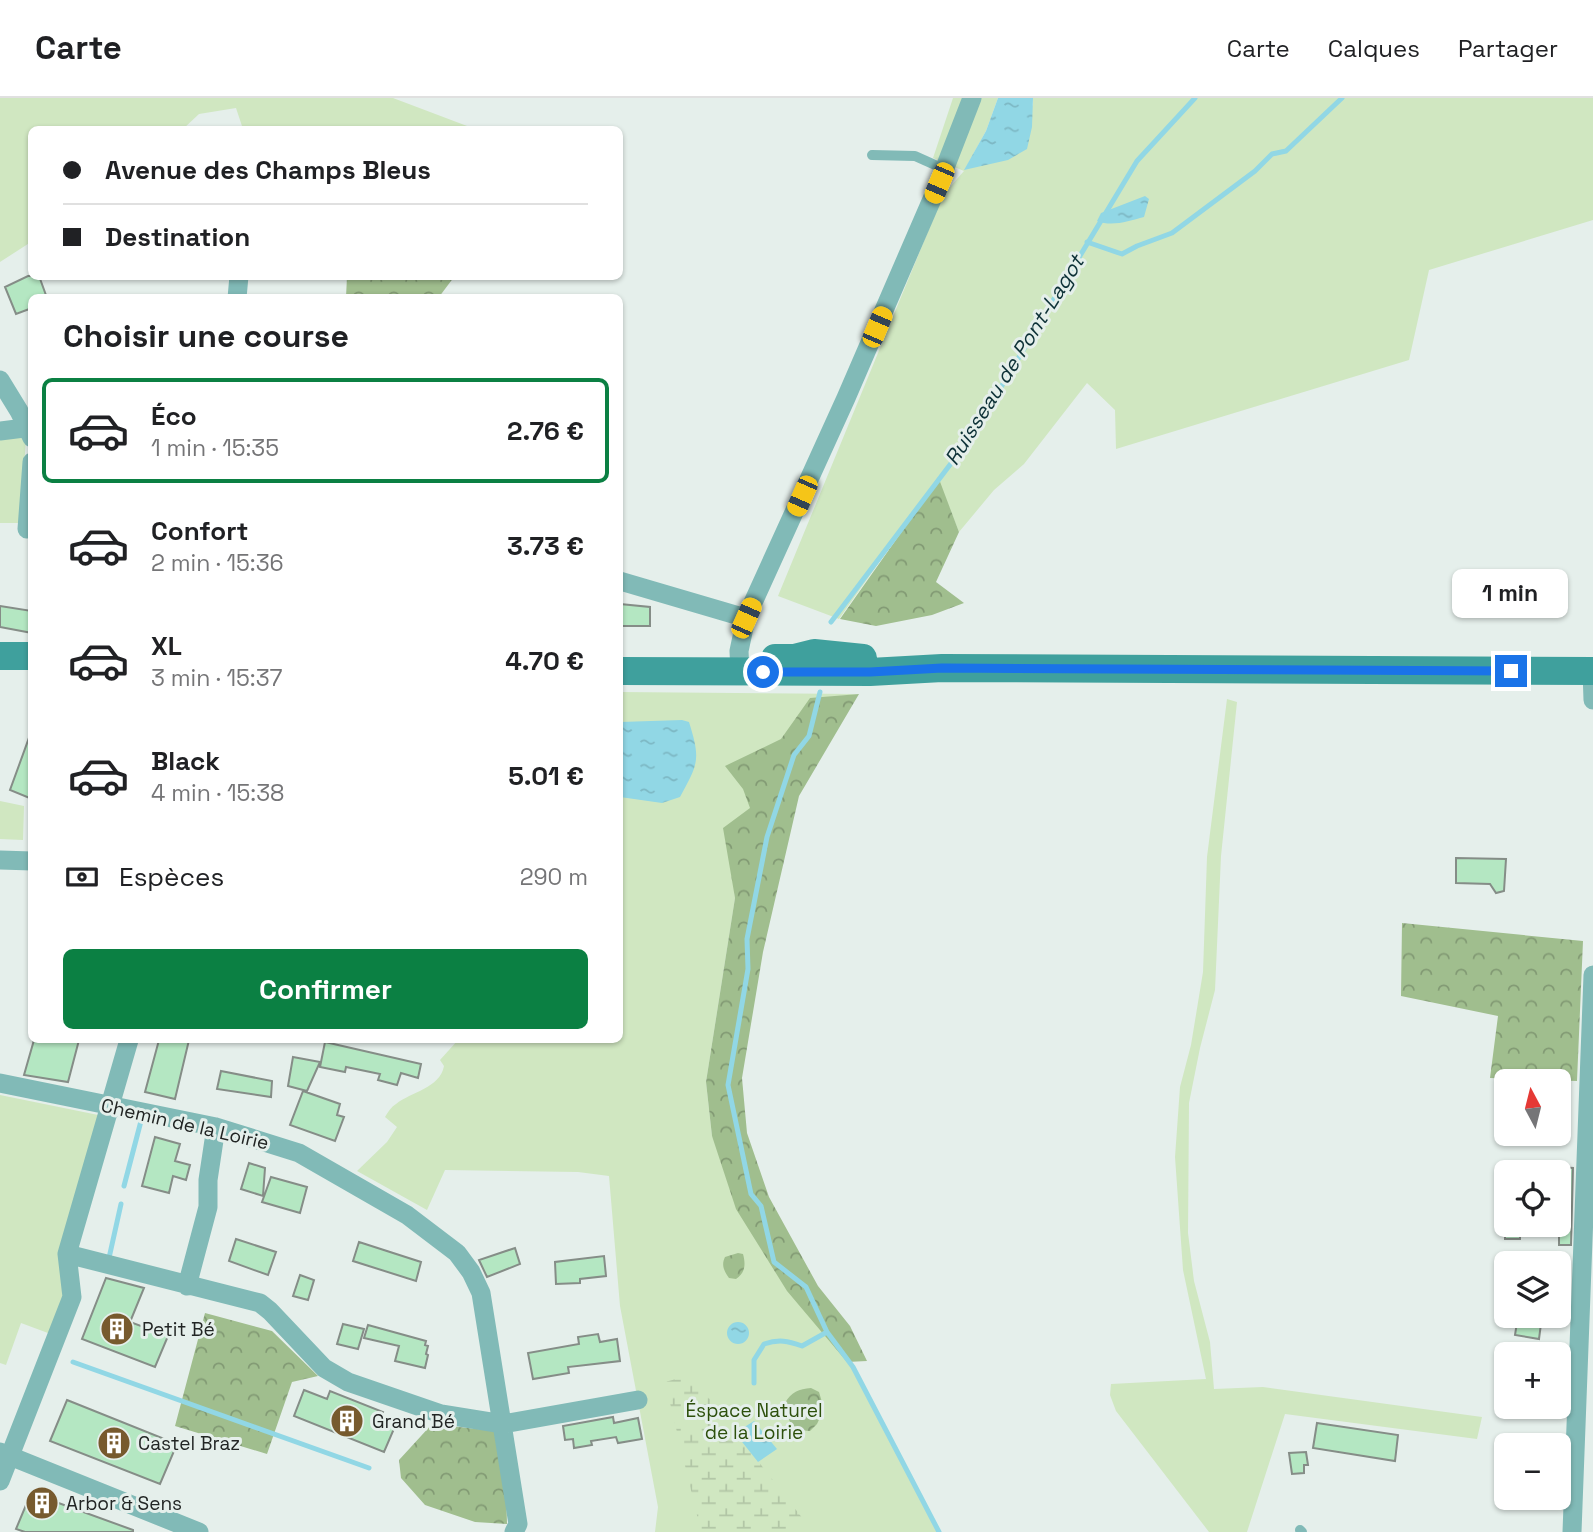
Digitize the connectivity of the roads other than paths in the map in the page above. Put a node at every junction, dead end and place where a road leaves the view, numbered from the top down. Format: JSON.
{"nodes":[{"id":1,"x":972,"y":98,"type":"edge"},
{"id":2,"x":872,"y":155,"type":"dead end"},
{"id":3,"x":944,"y":169,"type":"junction"},
{"id":4,"x":0,"y":380,"type":"edge"},
{"id":5,"x":28,"y":428,"type":"edge"},
{"id":6,"x":0,"y":431,"type":"edge"},
{"id":7,"x":28,"y":431,"type":"edge"},
{"id":8,"x":28,"y":516,"type":"edge"},
{"id":9,"x":27,"y":529,"type":"dead end"},
{"id":10,"x":623,"y":582,"type":"edge"},
{"id":11,"x":746,"y":618,"type":"junction"},
{"id":12,"x":0,"y":656,"type":"edge"},
{"id":13,"x":28,"y":656,"type":"edge"},
{"id":14,"x":623,"y":657,"type":"edge"},
{"id":15,"x":740,"y":665,"type":"junction"},
{"id":16,"x":623,"y":671,"type":"edge"},
{"id":17,"x":1593,"y":671,"type":"edge"},
{"id":18,"x":1593,"y":701,"type":"edge"},
{"id":19,"x":0,"y":860,"type":"edge"},
{"id":20,"x":28,"y":861,"type":"edge"},
{"id":21,"x":1593,"y":975,"type":"edge"},
{"id":22,"x":128,"y":1043,"type":"edge"},
{"id":23,"x":0,"y":1083,"type":"edge"},
{"id":24,"x":110,"y":1105,"type":"junction"},
{"id":25,"x":216,"y":1128,"type":"junction"},
{"id":26,"x":67,"y":1254,"type":"junction"},
{"id":27,"x":187,"y":1286,"type":"junction"},
{"id":28,"x":638,"y":1400,"type":"dead end"},
{"id":29,"x":503,"y":1424,"type":"junction"},
{"id":30,"x":5,"y":1454,"type":"edge"},
{"id":31,"x":0,"y":1481,"type":"edge"},
{"id":32,"x":199,"y":1532,"type":"edge"},
{"id":33,"x":514,"y":1532,"type":"edge"},
{"id":34,"x":1573,"y":1532,"type":"edge"}],
"edges":[{"from":1,"to":3,"type":"street"},
{"from":2,"to":3,"type":"lane"},
{"from":3,"to":11,"type":"street"},
{"from":4,"to":5,"type":"street"},
{"from":6,"to":7,"type":"street"},
{"from":8,"to":9,"type":"street"},
{"from":10,"to":11,"type":"street"},
{"from":11,"to":15,"type":"street"},
{"from":12,"to":13,"type":"main road"},
{"from":14,"to":15,"type":"main road"},
{"from":15,"to":16,"type":"main road"},
{"from":15,"to":17,"type":"main road"},
{"from":17,"to":18,"type":"street"},
{"from":19,"to":20,"type":"street"},
{"from":21,"to":34,"type":"street"},
{"from":22,"to":24,"type":"street"},
{"from":23,"to":24,"type":"street","name":"Chemin de la Loirie"},
{"from":24,"to":25,"type":"street","name":"Chemin de la Loirie"},
{"from":24,"to":26,"type":"street"},
{"from":25,"to":27,"type":"street"},
{"from":25,"to":29,"type":"street","name":"Chemin de la Loirie"},
{"from":26,"to":27,"type":"street"},
{"from":26,"to":30,"type":"street"},
{"from":27,"to":29,"type":"street"},
{"from":28,"to":29,"type":"street"},
{"from":29,"to":33,"type":"street","name":"Chemin de la Loirie"},
{"from":30,"to":31,"type":"street"},
{"from":30,"to":32,"type":"street"}]}
